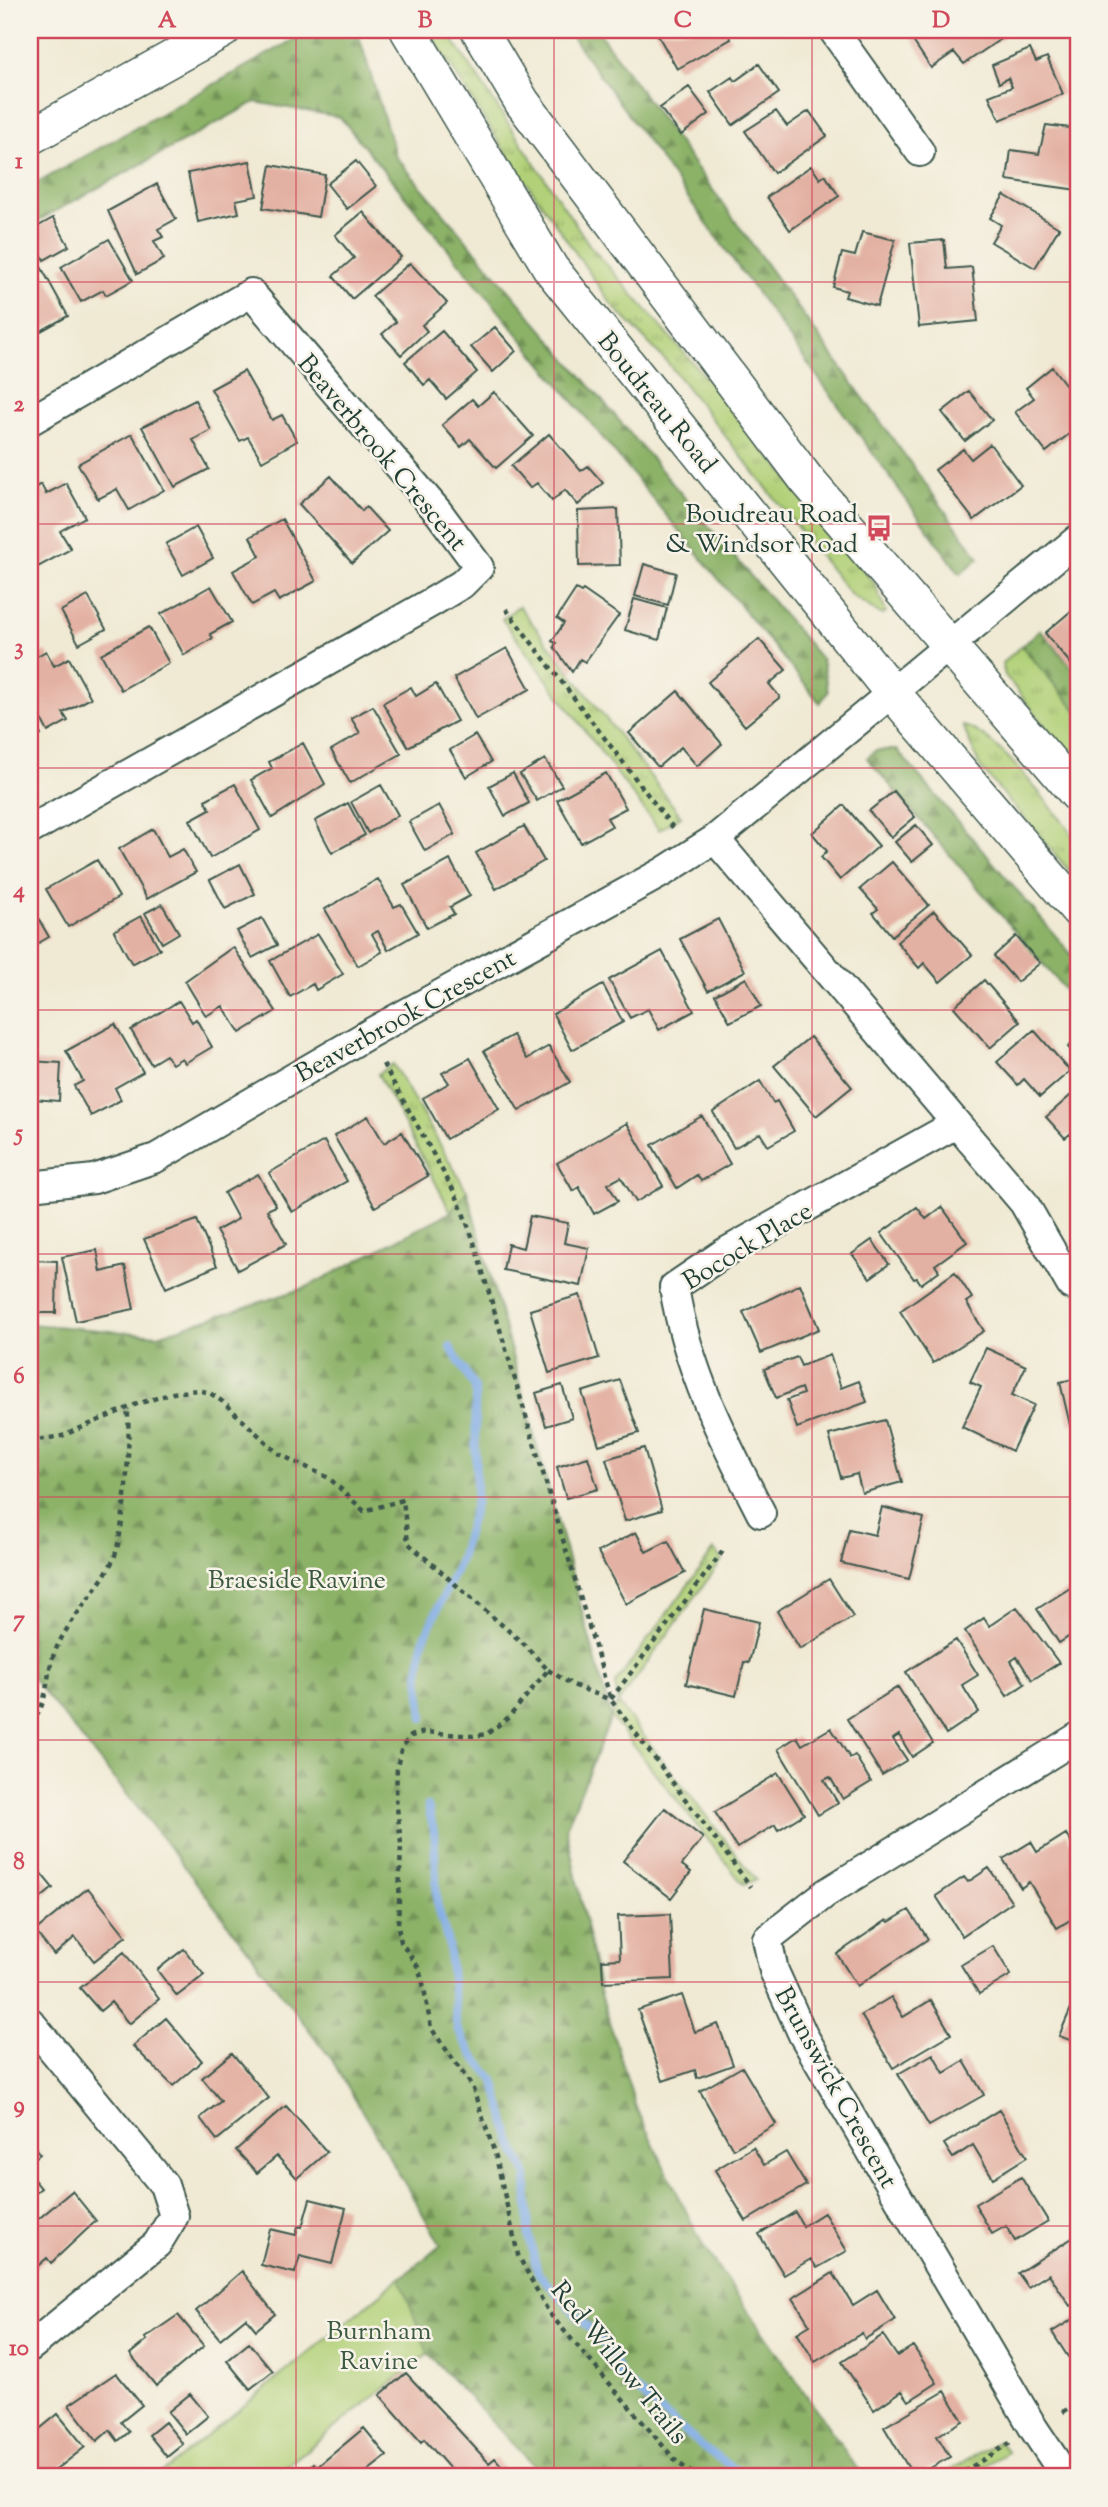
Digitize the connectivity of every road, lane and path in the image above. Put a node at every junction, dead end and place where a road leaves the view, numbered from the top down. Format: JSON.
{"nodes":[{"id":1,"x":223,"y":30,"type":"edge"},
{"id":2,"x":408,"y":30,"type":"edge"},
{"id":3,"x":479,"y":30,"type":"edge"},
{"id":4,"x":833,"y":30,"type":"edge"},
{"id":5,"x":30,"y":136,"type":"edge"},
{"id":6,"x":920,"y":152,"type":"dead end"},
{"id":7,"x":30,"y":421,"type":"edge"},
{"id":8,"x":1078,"y":539,"type":"edge"},
{"id":9,"x":506,"y":609,"type":"dead end"},
{"id":10,"x":950,"y":645,"type":"junction"},
{"id":11,"x":891,"y":691,"type":"junction"},
{"id":12,"x":1078,"y":795,"type":"edge"},
{"id":13,"x":674,"y":828,"type":"dead end"},
{"id":14,"x":30,"y":831,"type":"edge"},
{"id":15,"x":715,"y":839,"type":"junction"},
{"id":16,"x":1078,"y":910,"type":"edge"},
{"id":17,"x":383,"y":1064,"type":"dead end"},
{"id":18,"x":956,"y":1124,"type":"junction"},
{"id":19,"x":30,"y":1186,"type":"edge"},
{"id":20,"x":1071,"y":1285,"type":"dead end"},
{"id":21,"x":127,"y":1409,"type":"junction"},
{"id":22,"x":30,"y":1441,"type":"edge"},
{"id":23,"x":761,"y":1513,"type":"dead end"},
{"id":24,"x":723,"y":1551,"type":"dead end"},
{"id":25,"x":548,"y":1670,"type":"junction"},
{"id":26,"x":611,"y":1700,"type":"junction"},
{"id":27,"x":30,"y":1724,"type":"edge"},
{"id":28,"x":1078,"y":1737,"type":"edge"},
{"id":29,"x":751,"y":1887,"type":"dead end"},
{"id":30,"x":30,"y":2022,"type":"edge"},
{"id":31,"x":30,"y":2347,"type":"edge"},
{"id":32,"x":1078,"y":2403,"type":"edge"},
{"id":33,"x":1063,"y":2412,"type":"dead end"},
{"id":34,"x":1010,"y":2443,"type":"dead end"},
{"id":35,"x":407,"y":2477,"type":"edge"},
{"id":36,"x":426,"y":2477,"type":"edge"},
{"id":37,"x":697,"y":2477,"type":"edge"},
{"id":38,"x":955,"y":2477,"type":"edge"},
{"id":39,"x":1066,"y":2477,"type":"edge"}],
"edges":[{"from":1,"to":5,"type":"main road"},
{"from":2,"to":11,"type":"main road","name":"Boudreau Road"},
{"from":3,"to":10,"type":"main road"},
{"from":4,"to":6,"type":"street"},
{"from":7,"to":14,"type":"street","name":"Beaverbrook Crescent"},
{"from":8,"to":10,"type":"street","name":"Beaverbrook Crescent"},
{"from":9,"to":13,"type":"path"},
{"from":10,"to":11,"type":"street","name":"Beaverbrook Crescent"},
{"from":10,"to":12,"type":"main road"},
{"from":11,"to":15,"type":"street","name":"Beaverbrook Crescent"},
{"from":11,"to":16,"type":"main road","name":"Boudreau Road"},
{"from":15,"to":18,"type":"street"},
{"from":15,"to":19,"type":"street","name":"Beaverbrook Crescent"},
{"from":17,"to":26,"type":"path"},
{"from":18,"to":20,"type":"street"},
{"from":18,"to":23,"type":"street","name":"Bocock Place"},
{"from":21,"to":22,"type":"path"},
{"from":21,"to":25,"type":"path"},
{"from":21,"to":27,"type":"path"},
{"from":24,"to":26,"type":"path"},
{"from":25,"to":26,"type":"path"},
{"from":25,"to":37,"type":"path","name":"Red Willow Trails"},
{"from":26,"to":29,"type":"path"},
{"from":28,"to":39,"type":"street","name":"Brunswick Crescent"},
{"from":30,"to":31,"type":"street"},
{"from":32,"to":33,"type":"path"},
{"from":34,"to":38,"type":"path"},
{"from":35,"to":36,"type":"path"}]}
